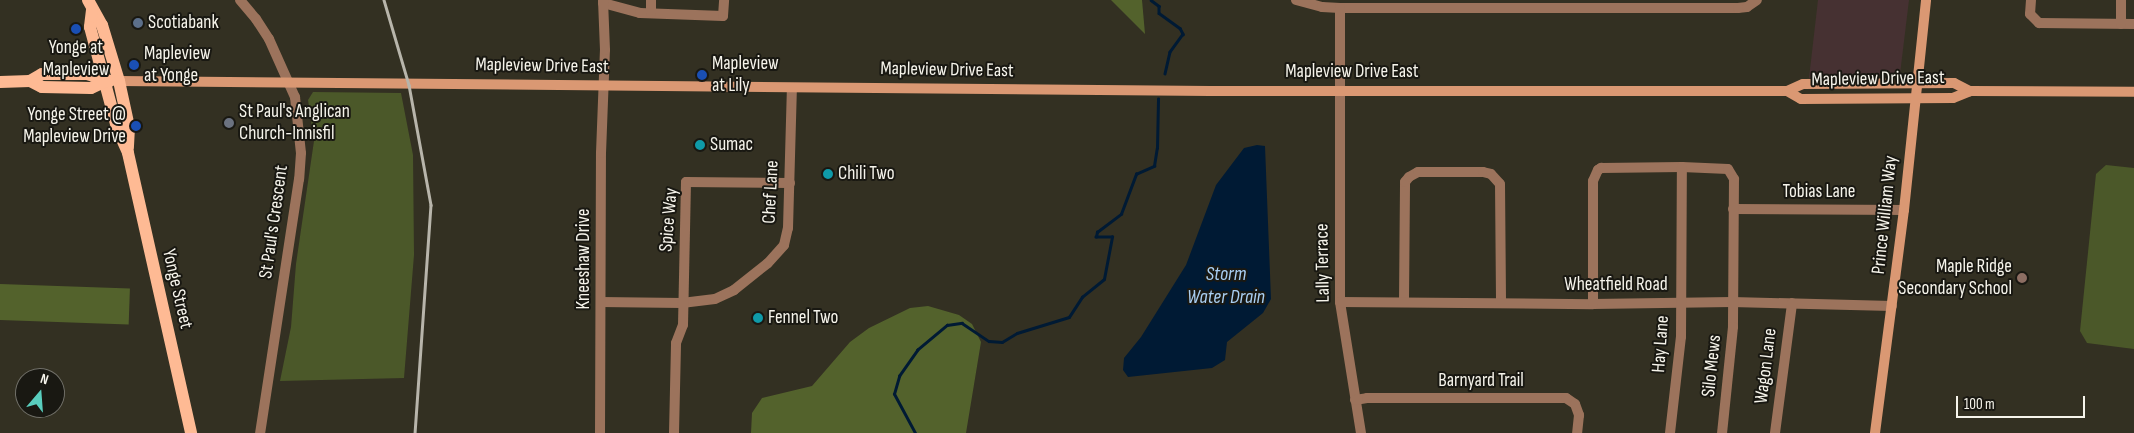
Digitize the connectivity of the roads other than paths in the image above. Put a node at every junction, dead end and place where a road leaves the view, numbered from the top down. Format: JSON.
{"nodes":[{"id":1,"x":240,"y":0,"type":"edge"},
{"id":2,"x":651,"y":0,"type":"edge"},
{"id":3,"x":724,"y":0,"type":"edge"},
{"id":4,"x":1296,"y":0,"type":"edge"},
{"id":5,"x":1757,"y":0,"type":"edge"},
{"id":6,"x":1926,"y":0,"type":"edge"},
{"id":7,"x":2031,"y":0,"type":"edge"},
{"id":8,"x":2121,"y":0,"type":"edge"},
{"id":9,"x":603,"y":2,"type":"edge"},
{"id":10,"x":90,"y":5,"type":"edge"},
{"id":11,"x":1340,"y":8,"type":"junction"},
{"id":12,"x":651,"y":13,"type":"junction"},
{"id":13,"x":2121,"y":24,"type":"junction"},
{"id":14,"x":2134,"y":24,"type":"edge"},
{"id":15,"x":112,"y":81,"type":"junction"},
{"id":16,"x":0,"y":82,"type":"edge"},
{"id":17,"x":289,"y":83,"type":"junction"},
{"id":18,"x":1916,"y":84,"type":"junction"},
{"id":19,"x":602,"y":86,"type":"junction"},
{"id":20,"x":792,"y":88,"type":"junction"},
{"id":21,"x":1339,"y":90,"type":"junction"},
{"id":22,"x":1788,"y":91,"type":"junction"},
{"id":23,"x":1970,"y":91,"type":"junction"},
{"id":24,"x":2134,"y":92,"type":"edge"},
{"id":25,"x":1915,"y":98,"type":"junction"},
{"id":26,"x":1682,"y":167,"type":"junction"},
{"id":27,"x":790,"y":183,"type":"junction"},
{"id":28,"x":1733,"y":209,"type":"junction"},
{"id":29,"x":1904,"y":210,"type":"junction"},
{"id":30,"x":1404,"y":301,"type":"junction"},
{"id":31,"x":601,"y":302,"type":"junction"},
{"id":32,"x":682,"y":302,"type":"junction"},
{"id":33,"x":1340,"y":302,"type":"junction"},
{"id":34,"x":1501,"y":302,"type":"junction"},
{"id":35,"x":1682,"y":302,"type":"junction"},
{"id":36,"x":1732,"y":302,"type":"junction"},
{"id":37,"x":1792,"y":303,"type":"junction"},
{"id":38,"x":1592,"y":304,"type":"junction"},
{"id":39,"x":1892,"y":306,"type":"junction"},
{"id":40,"x":1355,"y":400,"type":"junction"},
{"id":41,"x":191,"y":433,"type":"edge"},
{"id":42,"x":260,"y":433,"type":"edge"},
{"id":43,"x":600,"y":433,"type":"edge"},
{"id":44,"x":674,"y":433,"type":"edge"},
{"id":45,"x":1361,"y":433,"type":"edge"},
{"id":46,"x":1577,"y":433,"type":"edge"},
{"id":47,"x":1670,"y":433,"type":"edge"},
{"id":48,"x":1722,"y":433,"type":"edge"},
{"id":49,"x":1775,"y":433,"type":"edge"},
{"id":50,"x":1875,"y":433,"type":"edge"}],
"edges":[{"from":1,"to":17,"type":"street","name":"St Paul's Crescent"},
{"from":2,"to":12,"type":"street"},
{"from":3,"to":12,"type":"street"},
{"from":4,"to":11,"type":"street"},
{"from":5,"to":11,"type":"street"},
{"from":6,"to":18,"type":"main road","name":"Prince William Way"},
{"from":7,"to":13,"type":"street"},
{"from":8,"to":13,"type":"street"},
{"from":9,"to":12,"type":"street"},
{"from":9,"to":19,"type":"street","name":"Kneeshaw Drive"},
{"from":10,"to":15,"type":"main road","name":"Yonge Street"},
{"from":11,"to":21,"type":"street","name":"Lally Terrace"},
{"from":13,"to":14,"type":"street"},
{"from":15,"to":16,"type":"main road","name":"Mapleview Drive East"},
{"from":15,"to":17,"type":"main road","name":"Mapleview Drive East"},
{"from":15,"to":41,"type":"main road","name":"Yonge Street"},
{"from":17,"to":19,"type":"main road","name":"Mapleview Drive East"},
{"from":17,"to":42,"type":"street","name":"St Paul's Crescent"},
{"from":18,"to":22,"type":"main road","name":"Mapleview Drive East"},
{"from":18,"to":23,"type":"main road","name":"Mapleview Drive East"},
{"from":18,"to":25,"type":"main road","name":"Prince William Way"},
{"from":19,"to":20,"type":"main road","name":"Mapleview Drive East"},
{"from":19,"to":31,"type":"street","name":"Kneeshaw Drive"},
{"from":20,"to":21,"type":"main road","name":"Mapleview Drive East"},
{"from":20,"to":27,"type":"street","name":"Chef Lane"},
{"from":21,"to":22,"type":"main road","name":"Mapleview Drive East"},
{"from":21,"to":33,"type":"street","name":"Lally Terrace"},
{"from":22,"to":25,"type":"main road","name":"Mapleview Drive East"},
{"from":23,"to":24,"type":"main road","name":"Mapleview Drive East"},
{"from":23,"to":25,"type":"main road","name":"Mapleview Drive East"},
{"from":25,"to":29,"type":"main road","name":"Prince William Way"},
{"from":26,"to":28,"type":"street","name":"Silo Mews"},
{"from":26,"to":35,"type":"street","name":"Hay Lane"},
{"from":26,"to":38,"type":"street"},
{"from":27,"to":32,"type":"street","name":"Chef Lane"},
{"from":27,"to":32,"type":"street","name":"Spice Way"},
{"from":28,"to":29,"type":"street","name":"Tobias Lane"},
{"from":28,"to":36,"type":"street","name":"Silo Mews"},
{"from":29,"to":39,"type":"main road","name":"Prince William Way"},
{"from":30,"to":33,"type":"street","name":"Wheatfield Road"},
{"from":30,"to":34,"type":"street","name":"Wheatfield Road"},
{"from":30,"to":34,"type":"street"},
{"from":31,"to":32,"type":"street","name":"Chef Lane"},
{"from":31,"to":43,"type":"street","name":"Kneeshaw Drive"},
{"from":32,"to":44,"type":"street"},
{"from":33,"to":40,"type":"street","name":"Lally Terrace"},
{"from":34,"to":38,"type":"street","name":"Wheatfield Road"},
{"from":35,"to":36,"type":"street","name":"Wheatfield Road"},
{"from":35,"to":38,"type":"street","name":"Wheatfield Road"},
{"from":35,"to":47,"type":"street","name":"Hay Lane"},
{"from":36,"to":37,"type":"street","name":"Wheatfield Road"},
{"from":36,"to":48,"type":"street","name":"Silo Mews"},
{"from":37,"to":39,"type":"street","name":"Wheatfield Road"},
{"from":37,"to":49,"type":"street","name":"Wagon Lane"},
{"from":39,"to":50,"type":"main road","name":"Prince William Way"},
{"from":40,"to":45,"type":"street","name":"Lally Terrace"},
{"from":40,"to":46,"type":"street","name":"Barnyard Trail"}]}
